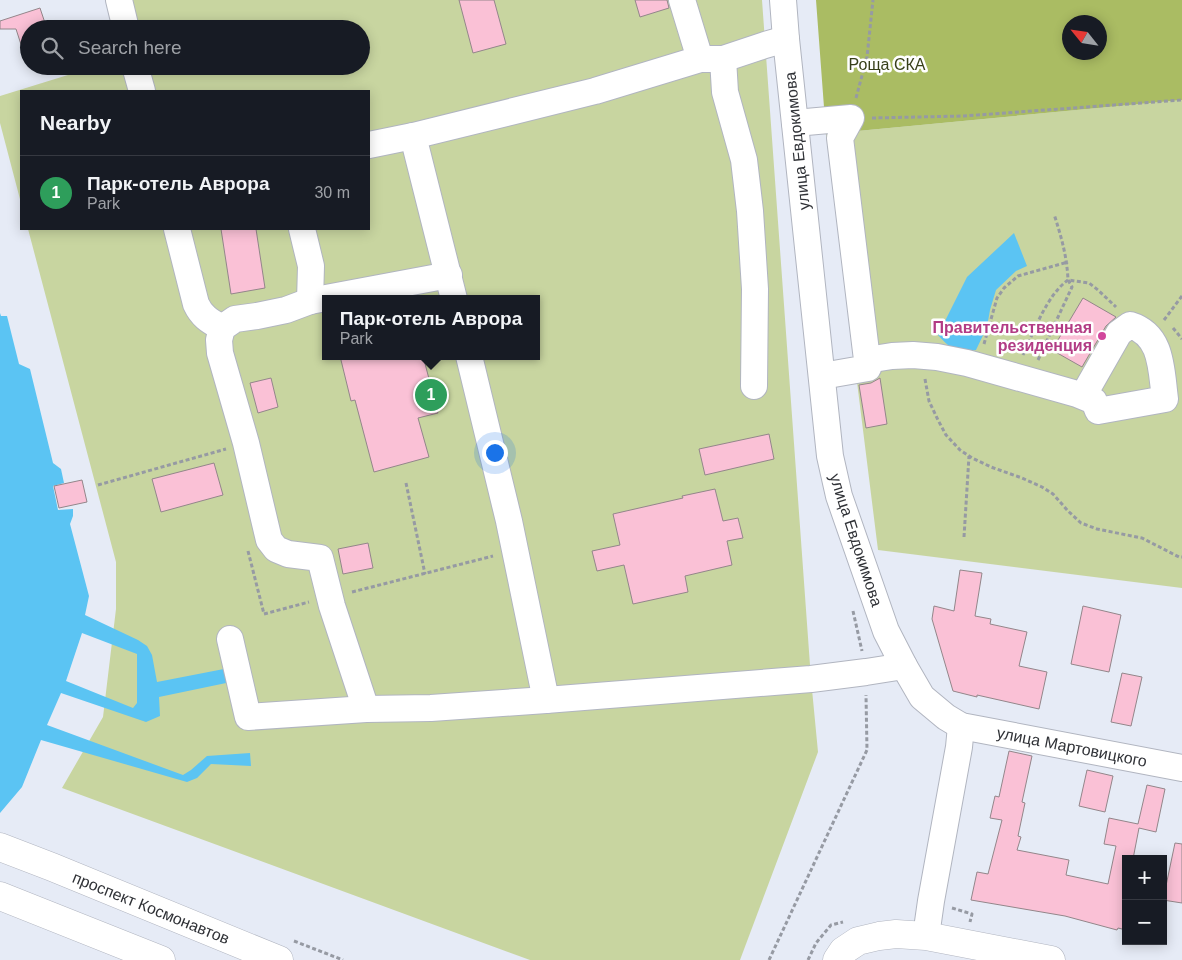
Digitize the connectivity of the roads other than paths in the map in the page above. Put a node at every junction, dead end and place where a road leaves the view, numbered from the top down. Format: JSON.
{"nodes":[{"id":1,"x":119,"y":0,"type":"edge"},
{"id":2,"x":682,"y":0,"type":"edge"},
{"id":3,"x":783,"y":0,"type":"edge"},
{"id":4,"x":124,"y":20,"type":"edge"},
{"id":5,"x":786,"y":39,"type":"junction"},
{"id":6,"x":712,"y":59,"type":"junction"},
{"id":7,"x":138,"y":75,"type":"edge"},
{"id":8,"x":142,"y":90,"type":"edge"},
{"id":9,"x":795,"y":123,"type":"junction"},
{"id":10,"x":413,"y":136,"type":"junction"},
{"id":11,"x":370,"y":145,"type":"edge"},
{"id":12,"x":177,"y":230,"type":"edge"},
{"id":13,"x":302,"y":230,"type":"edge"},
{"id":14,"x":452,"y":287,"type":"edge"},
{"id":15,"x":371,"y":295,"type":"edge"},
{"id":16,"x":322,"y":300,"type":"edge"},
{"id":17,"x":310,"y":301,"type":"junction"},
{"id":18,"x":222,"y":328,"type":"junction"},
{"id":19,"x":469,"y":360,"type":"edge"},
{"id":20,"x":867,"y":360,"type":"junction"},
{"id":21,"x":822,"y":376,"type":"junction"},
{"id":22,"x":754,"y":386,"type":"dead end"},
{"id":23,"x":1083,"y":396,"type":"dead end"},
{"id":24,"x":230,"y":638,"type":"dead end"},
{"id":25,"x":904,"y":666,"type":"junction"},
{"id":26,"x":546,"y":700,"type":"junction"},
{"id":27,"x":366,"y":708,"type":"junction"},
{"id":28,"x":961,"y":726,"type":"junction"},
{"id":29,"x":1182,"y":768,"type":"edge"},
{"id":30,"x":0,"y":847,"type":"edge"},
{"id":31,"x":0,"y":896,"type":"edge"},
{"id":32,"x":924,"y":948,"type":"edge"},
{"id":33,"x":161,"y":960,"type":"edge"},
{"id":34,"x":279,"y":960,"type":"edge"},
{"id":35,"x":836,"y":960,"type":"edge"},
{"id":36,"x":1051,"y":960,"type":"edge"}],
"edges":[{"from":1,"to":4,"type":"street"},
{"from":2,"to":6,"type":"street"},
{"from":3,"to":5,"type":"street","name":"улица Евдокимова"},
{"from":5,"to":6,"type":"street"},
{"from":5,"to":9,"type":"street","name":"улица Евдокимова"},
{"from":6,"to":10,"type":"street"},
{"from":6,"to":22,"type":"street"},
{"from":7,"to":8,"type":"street"},
{"from":9,"to":20,"type":"street"},
{"from":9,"to":21,"type":"street","name":"улица Евдокимова"},
{"from":10,"to":11,"type":"street"},
{"from":10,"to":14,"type":"street"},
{"from":12,"to":18,"type":"street"},
{"from":13,"to":17,"type":"street"},
{"from":14,"to":15,"type":"street"},
{"from":16,"to":17,"type":"street"},
{"from":17,"to":18,"type":"street"},
{"from":18,"to":27,"type":"street"},
{"from":19,"to":26,"type":"street"},
{"from":20,"to":21,"type":"street"},
{"from":20,"to":23,"type":"street"},
{"from":21,"to":25,"type":"street","name":"улица Евдокимова"},
{"from":24,"to":27,"type":"street"},
{"from":25,"to":26,"type":"street"},
{"from":25,"to":28,"type":"street","name":"улица Евдокимова"},
{"from":26,"to":27,"type":"street"},
{"from":28,"to":29,"type":"street","name":"улица Мартовицкого"},
{"from":28,"to":32,"type":"street"},
{"from":30,"to":34,"type":"main road","name":"проспект Космонавтов"},
{"from":31,"to":33,"type":"main road"},
{"from":32,"to":35,"type":"main road"},
{"from":32,"to":36,"type":"main road"}]}
